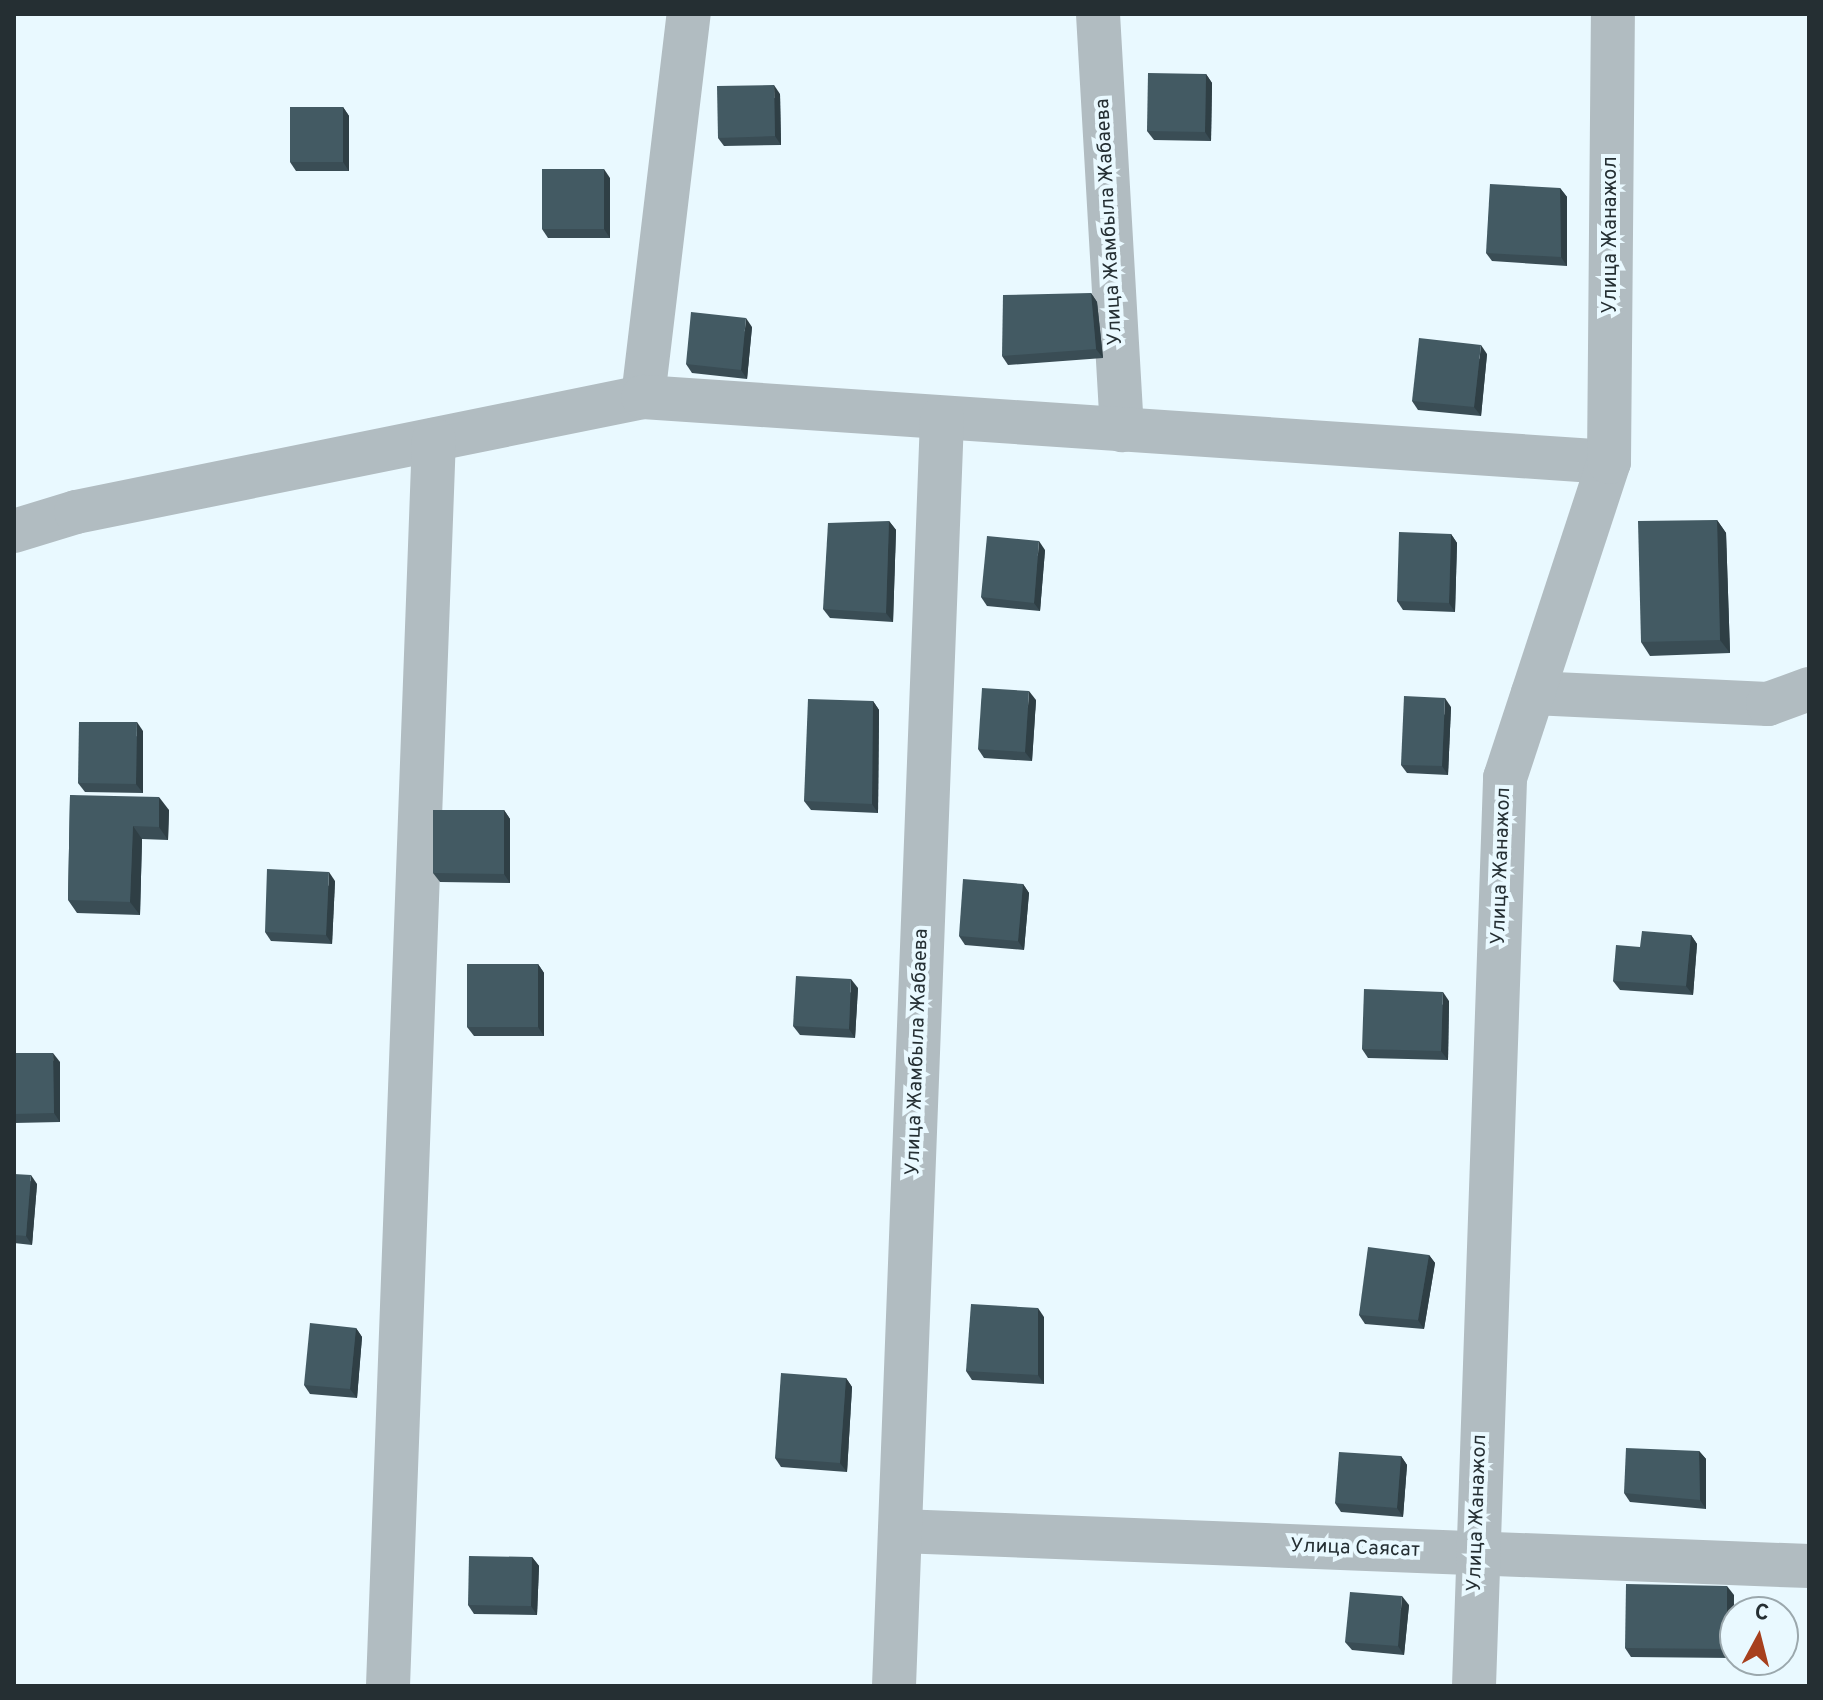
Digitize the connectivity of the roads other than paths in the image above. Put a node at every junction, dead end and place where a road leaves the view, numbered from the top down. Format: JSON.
{"nodes":[{"id":1,"x":689,"y":14,"type":"edge"},
{"id":2,"x":1098,"y":14,"type":"edge"},
{"id":3,"x":1613,"y":14,"type":"edge"},
{"id":4,"x":643,"y":397,"type":"junction"},
{"id":5,"x":942,"y":418,"type":"junction"},
{"id":6,"x":1122,"y":430,"type":"junction"},
{"id":7,"x":434,"y":440,"type":"junction"},
{"id":8,"x":1609,"y":462,"type":"junction"},
{"id":9,"x":14,"y":531,"type":"edge"},
{"id":10,"x":1809,"y":689,"type":"edge"},
{"id":11,"x":1533,"y":693,"type":"junction"},
{"id":12,"x":900,"y":1531,"type":"junction"},
{"id":13,"x":1476,"y":1554,"type":"junction"},
{"id":14,"x":1809,"y":1566,"type":"edge"},
{"id":15,"x":388,"y":1686,"type":"edge"},
{"id":16,"x":894,"y":1686,"type":"edge"},
{"id":17,"x":1474,"y":1686,"type":"edge"}],
"edges":[{"from":1,"to":4,"type":"street"},
{"from":2,"to":6,"type":"street","name":"Улица Жамбыла Жабаева"},
{"from":3,"to":8,"type":"street","name":"Улица Жанажол"},
{"from":4,"to":5,"type":"street"},
{"from":4,"to":7,"type":"street"},
{"from":5,"to":6,"type":"street"},
{"from":5,"to":12,"type":"street","name":"Улица Жамбыла Жабаева"},
{"from":6,"to":8,"type":"street"},
{"from":7,"to":9,"type":"street"},
{"from":7,"to":15,"type":"street"},
{"from":8,"to":11,"type":"street","name":"Улица Жанажол"},
{"from":10,"to":11,"type":"street"},
{"from":11,"to":13,"type":"street","name":"Улица Жанажол"},
{"from":12,"to":13,"type":"street","name":"Улица Саясат"},
{"from":12,"to":16,"type":"street","name":"Улица Жамбыла Жабаева"},
{"from":13,"to":14,"type":"street","name":"Улица Саясат"},
{"from":13,"to":17,"type":"street","name":"Улица Жанажол"}]}
